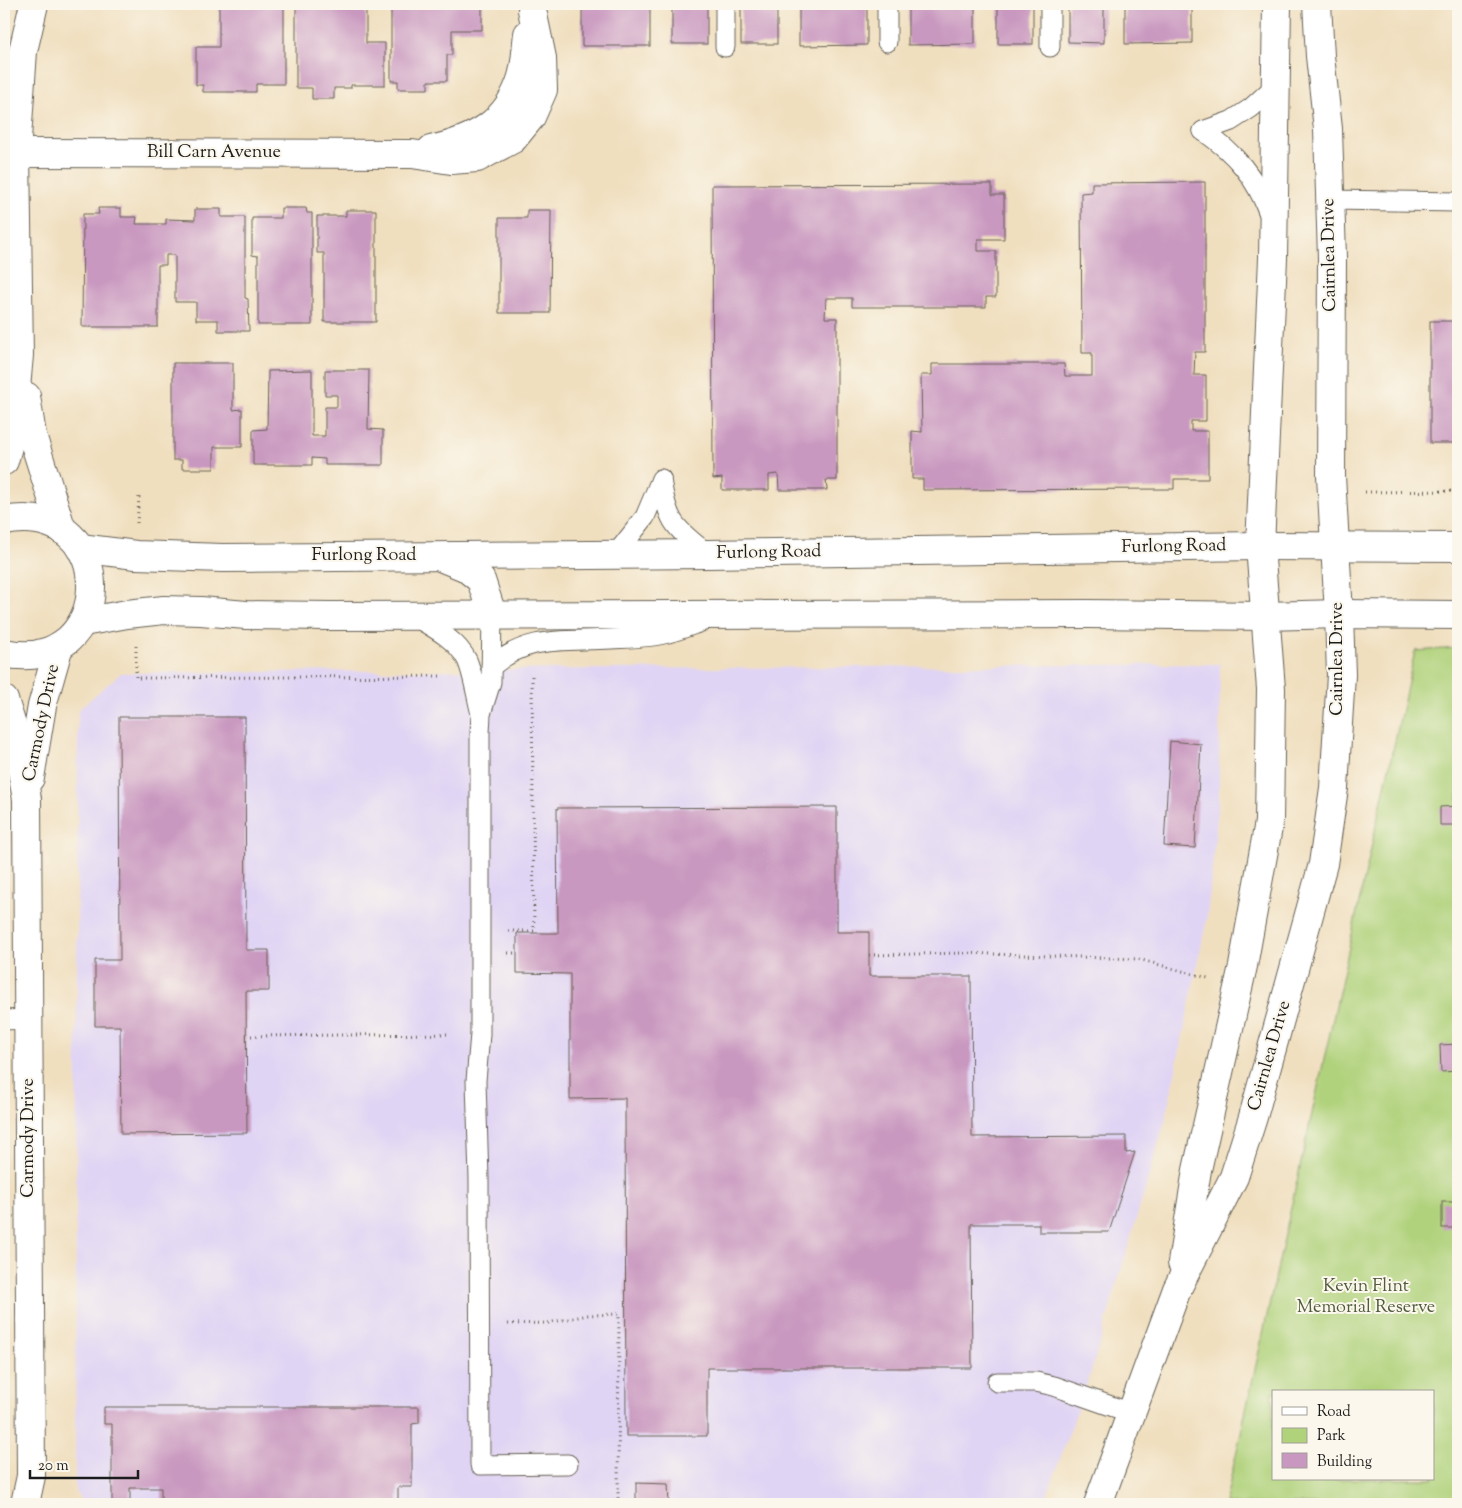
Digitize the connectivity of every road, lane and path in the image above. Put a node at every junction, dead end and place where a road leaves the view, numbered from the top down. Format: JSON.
{"nodes":[{"id":1,"x":34,"y":4,"type":"edge"},
{"id":2,"x":725,"y":4,"type":"edge"},
{"id":3,"x":887,"y":4,"type":"edge"},
{"id":4,"x":1050,"y":4,"type":"edge"},
{"id":5,"x":1277,"y":4,"type":"edge"},
{"id":6,"x":1317,"y":4,"type":"edge"},
{"id":7,"x":532,"y":7,"type":"edge"},
{"id":8,"x":887,"y":42,"type":"dead end"},
{"id":9,"x":725,"y":47,"type":"dead end"},
{"id":10,"x":1050,"y":47,"type":"dead end"},
{"id":11,"x":1275,"y":86,"type":"junction"},
{"id":12,"x":16,"y":153,"type":"junction"},
{"id":13,"x":1330,"y":200,"type":"junction"},
{"id":14,"x":1458,"y":202,"type":"edge"},
{"id":15,"x":1274,"y":226,"type":"junction"},
{"id":16,"x":19,"y":356,"type":"junction"},
{"id":17,"x":4,"y":461,"type":"edge"},
{"id":18,"x":1458,"y":491,"type":"edge"},
{"id":19,"x":1332,"y":492,"type":"junction"},
{"id":20,"x":139,"y":497,"type":"dead end"},
{"id":21,"x":4,"y":521,"type":"edge"},
{"id":22,"x":71,"y":539,"type":"junction"},
{"id":23,"x":1260,"y":546,"type":"junction"},
{"id":24,"x":1458,"y":547,"type":"edge"},
{"id":25,"x":1336,"y":548,"type":"junction"},
{"id":26,"x":616,"y":554,"type":"junction"},
{"id":27,"x":708,"y":554,"type":"junction"},
{"id":28,"x":136,"y":555,"type":"junction"},
{"id":29,"x":436,"y":555,"type":"junction"},
{"id":30,"x":136,"y":613,"type":"junction"},
{"id":31,"x":492,"y":614,"type":"junction"},
{"id":32,"x":727,"y":614,"type":"junction"},
{"id":33,"x":1339,"y":614,"type":"junction"},
{"id":34,"x":1458,"y":615,"type":"edge"},
{"id":35,"x":412,"y":616,"type":"junction"},
{"id":36,"x":1266,"y":616,"type":"junction"},
{"id":37,"x":83,"y":622,"type":"junction"},
{"id":38,"x":59,"y":646,"type":"junction"},
{"id":39,"x":4,"y":653,"type":"edge"},
{"id":40,"x":491,"y":671,"type":"junction"},
{"id":41,"x":471,"y":676,"type":"junction"},
{"id":42,"x":4,"y":700,"type":"edge"},
{"id":43,"x":481,"y":714,"type":"junction"},
{"id":44,"x":26,"y":799,"type":"junction"},
{"id":45,"x":506,"y":932,"type":"dead end"},
{"id":46,"x":508,"y":953,"type":"dead end"},
{"id":47,"x":517,"y":954,"type":"dead end"},
{"id":48,"x":869,"y":955,"type":"dead end"},
{"id":49,"x":1238,"y":986,"type":"junction"},
{"id":50,"x":16,"y":1020,"type":"edge"},
{"id":51,"x":480,"y":1034,"type":"junction"},
{"id":52,"x":246,"y":1036,"type":"dead end"},
{"id":53,"x":1177,"y":1289,"type":"junction"},
{"id":54,"x":480,"y":1325,"type":"junction"},
{"id":55,"x":997,"y":1382,"type":"dead end"},
{"id":56,"x":1131,"y":1413,"type":"junction"},
{"id":57,"x":568,"y":1464,"type":"dead end"},
{"id":58,"x":31,"y":1476,"type":"junction"},
{"id":59,"x":26,"y":1504,"type":"edge"},
{"id":60,"x":39,"y":1504,"type":"edge"},
{"id":61,"x":618,"y":1504,"type":"edge"},
{"id":62,"x":1098,"y":1504,"type":"edge"}],
"edges":[{"from":1,"to":12,"type":"street"},
{"from":2,"to":9,"type":"lane"},
{"from":3,"to":8,"type":"lane"},
{"from":4,"to":10,"type":"lane"},
{"from":5,"to":11,"type":"street","name":"Cairnlea Drive"},
{"from":6,"to":13,"type":"street","name":"Cairnlea Drive"},
{"from":7,"to":12,"type":"street","name":"Bill Carn Avenue"},
{"from":11,"to":15,"type":"street","name":"Cairnlea Drive"},
{"from":11,"to":15,"type":"lane"},
{"from":12,"to":16,"type":"street"},
{"from":13,"to":14,"type":"lane"},
{"from":13,"to":19,"type":"street","name":"Cairnlea Drive"},
{"from":15,"to":23,"type":"street","name":"Cairnlea Drive"},
{"from":16,"to":17,"type":"street"},
{"from":16,"to":22,"type":"street"},
{"from":18,"to":19,"type":"path"},
{"from":19,"to":25,"type":"street","name":"Cairnlea Drive"},
{"from":20,"to":28,"type":"path"},
{"from":21,"to":22,"type":"street","name":"Furlong Road"},
{"from":22,"to":28,"type":"street","name":"Furlong Road"},
{"from":22,"to":37,"type":"street"},
{"from":23,"to":25,"type":"street","name":"Furlong Road"},
{"from":23,"to":27,"type":"street","name":"Furlong Road"},
{"from":23,"to":36,"type":"street","name":"Cairnlea Drive"},
{"from":24,"to":25,"type":"street","name":"Furlong Road"},
{"from":25,"to":33,"type":"street","name":"Cairnlea Drive"},
{"from":26,"to":27,"type":"street","name":"Furlong Road"},
{"from":26,"to":27,"type":"lane"},
{"from":26,"to":29,"type":"street","name":"Furlong Road"},
{"from":28,"to":29,"type":"street","name":"Furlong Road"},
{"from":29,"to":31,"type":"street"},
{"from":30,"to":35,"type":"street"},
{"from":30,"to":37,"type":"street"},
{"from":30,"to":41,"type":"path"},
{"from":31,"to":32,"type":"street"},
{"from":31,"to":35,"type":"street"},
{"from":31,"to":40,"type":"lane"},
{"from":32,"to":36,"type":"street"},
{"from":32,"to":40,"type":"lane"},
{"from":33,"to":34,"type":"street"},
{"from":33,"to":36,"type":"street"},
{"from":33,"to":53,"type":"street","name":"Cairnlea Drive"},
{"from":35,"to":41,"type":"lane"},
{"from":36,"to":49,"type":"street","name":"Cairnlea Drive"},
{"from":37,"to":38,"type":"street"},
{"from":38,"to":39,"type":"street"},
{"from":38,"to":44,"type":"street","name":"Carmody Drive"},
{"from":40,"to":43,"type":"lane"},
{"from":40,"to":45,"type":"path"},
{"from":41,"to":43,"type":"lane"},
{"from":42,"to":44,"type":"street","name":"Carmody Drive"},
{"from":43,"to":51,"type":"lane"},
{"from":44,"to":50,"type":"street","name":"Carmody Drive"},
{"from":46,"to":47,"type":"path"},
{"from":48,"to":49,"type":"path"},
{"from":49,"to":53,"type":"street","name":"Cairnlea Drive"},
{"from":50,"to":58,"type":"street","name":"Carmody Drive"},
{"from":51,"to":52,"type":"path"},
{"from":51,"to":54,"type":"lane"},
{"from":53,"to":56,"type":"street","name":"Cairnlea Drive"},
{"from":54,"to":57,"type":"lane"},
{"from":54,"to":61,"type":"path"},
{"from":55,"to":56,"type":"lane"},
{"from":56,"to":62,"type":"street","name":"Cairnlea Drive"},
{"from":58,"to":59,"type":"street","name":"Carmody Drive"},
{"from":58,"to":60,"type":"street","name":"Carmody Drive"}]}
